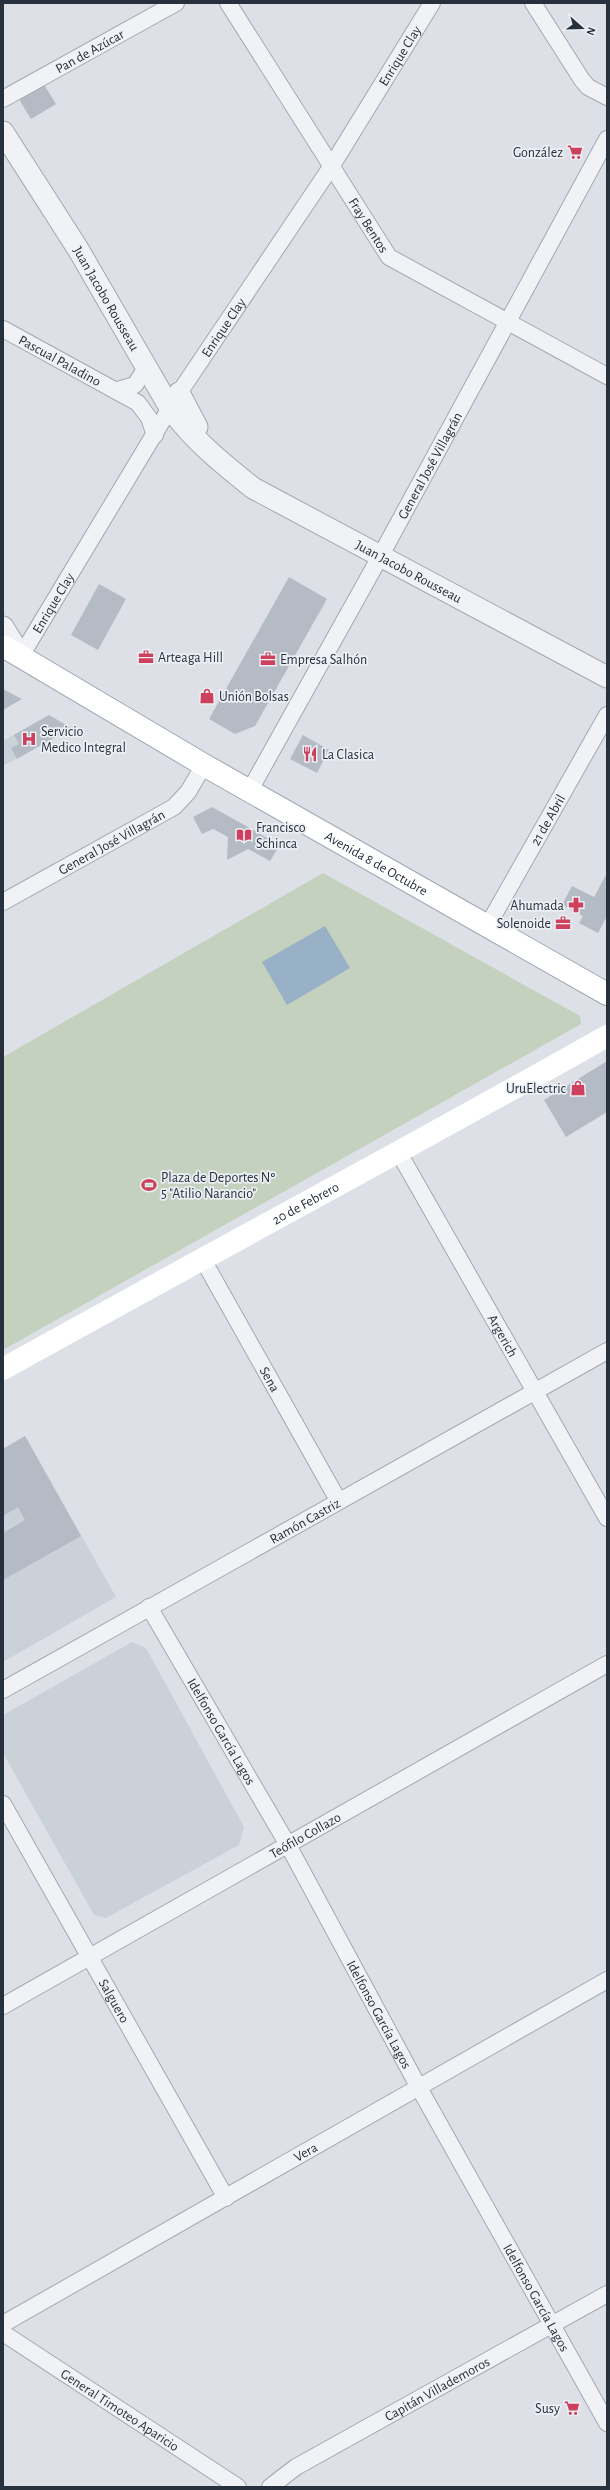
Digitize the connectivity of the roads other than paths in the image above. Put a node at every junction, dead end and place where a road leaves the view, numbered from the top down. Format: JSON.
{"nodes":[{"id":1,"x":176,"y":3,"type":"edge"},
{"id":2,"x":228,"y":3,"type":"edge"},
{"id":3,"x":432,"y":3,"type":"edge"},
{"id":4,"x":534,"y":3,"type":"edge"},
{"id":5,"x":607,"y":97,"type":"edge"},
{"id":6,"x":3,"y":99,"type":"edge"},
{"id":7,"x":3,"y":132,"type":"edge"},
{"id":8,"x":607,"y":139,"type":"edge"},
{"id":9,"x":331,"y":167,"type":"junction"},
{"id":10,"x":506,"y":322,"type":"junction"},
{"id":11,"x":3,"y":328,"type":"edge"},
{"id":12,"x":146,"y":368,"type":"junction"},
{"id":13,"x":607,"y":376,"type":"edge"},
{"id":14,"x":118,"y":390,"type":"junction"},
{"id":15,"x":174,"y":400,"type":"junction"},
{"id":16,"x":155,"y":435,"type":"junction"},
{"id":17,"x":381,"y":555,"type":"junction"},
{"id":18,"x":3,"y":627,"type":"edge"},
{"id":19,"x":12,"y":651,"type":"edge"},
{"id":20,"x":607,"y":677,"type":"edge"},
{"id":21,"x":607,"y":715,"type":"edge"},
{"id":22,"x":204,"y":765,"type":"junction"},
{"id":23,"x":250,"y":790,"type":"junction"},
{"id":24,"x":3,"y":902,"type":"edge"},
{"id":25,"x":488,"y":925,"type":"junction"},
{"id":26,"x":607,"y":994,"type":"edge"},
{"id":27,"x":607,"y":1036,"type":"edge"},
{"id":28,"x":399,"y":1153,"type":"junction"},
{"id":29,"x":202,"y":1258,"type":"junction"},
{"id":30,"x":607,"y":1351,"type":"edge"},
{"id":31,"x":3,"y":1369,"type":"edge"},
{"id":32,"x":535,"y":1391,"type":"junction"},
{"id":33,"x":338,"y":1500,"type":"junction"},
{"id":34,"x":607,"y":1518,"type":"edge"},
{"id":35,"x":149,"y":1607,"type":"junction"},
{"id":36,"x":607,"y":1664,"type":"edge"},
{"id":37,"x":3,"y":1690,"type":"edge"},
{"id":38,"x":3,"y":1804,"type":"edge"},
{"id":39,"x":288,"y":1845,"type":"junction"},
{"id":40,"x":90,"y":1957,"type":"junction"},
{"id":41,"x":607,"y":1980,"type":"edge"},
{"id":42,"x":3,"y":2006,"type":"edge"},
{"id":43,"x":418,"y":2086,"type":"junction"},
{"id":44,"x":226,"y":2198,"type":"junction"},
{"id":45,"x":607,"y":2294,"type":"edge"},
{"id":46,"x":3,"y":2324,"type":"edge"},
{"id":47,"x":552,"y":2326,"type":"junction"},
{"id":48,"x":3,"y":2333,"type":"edge"},
{"id":49,"x":607,"y":2423,"type":"edge"},
{"id":50,"x":238,"y":2487,"type":"edge"},
{"id":51,"x":270,"y":2487,"type":"edge"}],
"edges":[{"from":1,"to":6,"type":"street","name":"Pan de Azúcar"},
{"from":2,"to":9,"type":"street","name":"Fray Bentos"},
{"from":3,"to":9,"type":"street","name":"Enrique Clay"},
{"from":4,"to":5,"type":"street"},
{"from":7,"to":12,"type":"street","name":"Juan Jacobo Rousseau"},
{"from":8,"to":10,"type":"street","name":"General José Villagrán"},
{"from":9,"to":10,"type":"street","name":"Fray Bentos"},
{"from":9,"to":15,"type":"street","name":"Enrique Clay"},
{"from":10,"to":13,"type":"street","name":"Fray Bentos"},
{"from":10,"to":17,"type":"street","name":"General José Villagrán"},
{"from":11,"to":14,"type":"street","name":"Pascual Paladino"},
{"from":12,"to":14,"type":"street","name":"Pascual Paladino"},
{"from":12,"to":15,"type":"street","name":"Juan Jacobo Rousseau"},
{"from":14,"to":16,"type":"street","name":"Pascual Paladino"},
{"from":15,"to":16,"type":"street","name":"Enrique Clay"},
{"from":15,"to":17,"type":"street","name":"Juan Jacobo Rousseau"},
{"from":16,"to":19,"type":"street","name":"Enrique Clay"},
{"from":17,"to":20,"type":"street","name":"Juan Jacobo Rousseau"},
{"from":17,"to":23,"type":"street","name":"General José Villagrán"},
{"from":18,"to":19,"type":"street"},
{"from":19,"to":22,"type":"main road","name":"Avenida 8 de Octubre"},
{"from":21,"to":25,"type":"street","name":"21 de Abril"},
{"from":22,"to":23,"type":"main road","name":"Avenida 8 de Octubre"},
{"from":22,"to":24,"type":"street","name":"General José Villagrán"},
{"from":23,"to":25,"type":"main road","name":"Avenida 8 de Octubre"},
{"from":25,"to":26,"type":"main road","name":"Avenida 8 de Octubre"},
{"from":27,"to":28,"type":"main road","name":"20 de Febrero"},
{"from":28,"to":29,"type":"main road","name":"20 de Febrero"},
{"from":28,"to":32,"type":"street","name":"Argerich"},
{"from":29,"to":31,"type":"main road","name":"20 de Febrero"},
{"from":29,"to":33,"type":"street","name":"Sena"},
{"from":30,"to":32,"type":"street","name":"Ramón Castriz"},
{"from":32,"to":33,"type":"street","name":"Ramón Castriz"},
{"from":32,"to":34,"type":"street","name":"Argerich"},
{"from":33,"to":35,"type":"street","name":"Ramón Castriz"},
{"from":35,"to":37,"type":"street","name":"Ramón Castriz"},
{"from":35,"to":39,"type":"street","name":"Idelfonso García Lagos"},
{"from":36,"to":39,"type":"street","name":"Teófilo Collazo"},
{"from":38,"to":40,"type":"street","name":"Salguero"},
{"from":39,"to":40,"type":"street","name":"Teófilo Collazo"},
{"from":39,"to":43,"type":"street","name":"Idelfonso García Lagos"},
{"from":40,"to":42,"type":"street","name":"Teófilo Collazo"},
{"from":40,"to":44,"type":"street","name":"Salguero"},
{"from":41,"to":43,"type":"street","name":"Vera"},
{"from":43,"to":44,"type":"street","name":"Vera"},
{"from":43,"to":47,"type":"street","name":"Idelfonso García Lagos"},
{"from":44,"to":46,"type":"street","name":"Vera"},
{"from":45,"to":47,"type":"street","name":"Capitán Villademoros"},
{"from":47,"to":49,"type":"street","name":"Idelfonso García Lagos"},
{"from":47,"to":51,"type":"street","name":"Capitán Villademoros"},
{"from":48,"to":50,"type":"street","name":"General Timoteo Aparicio"}]}
